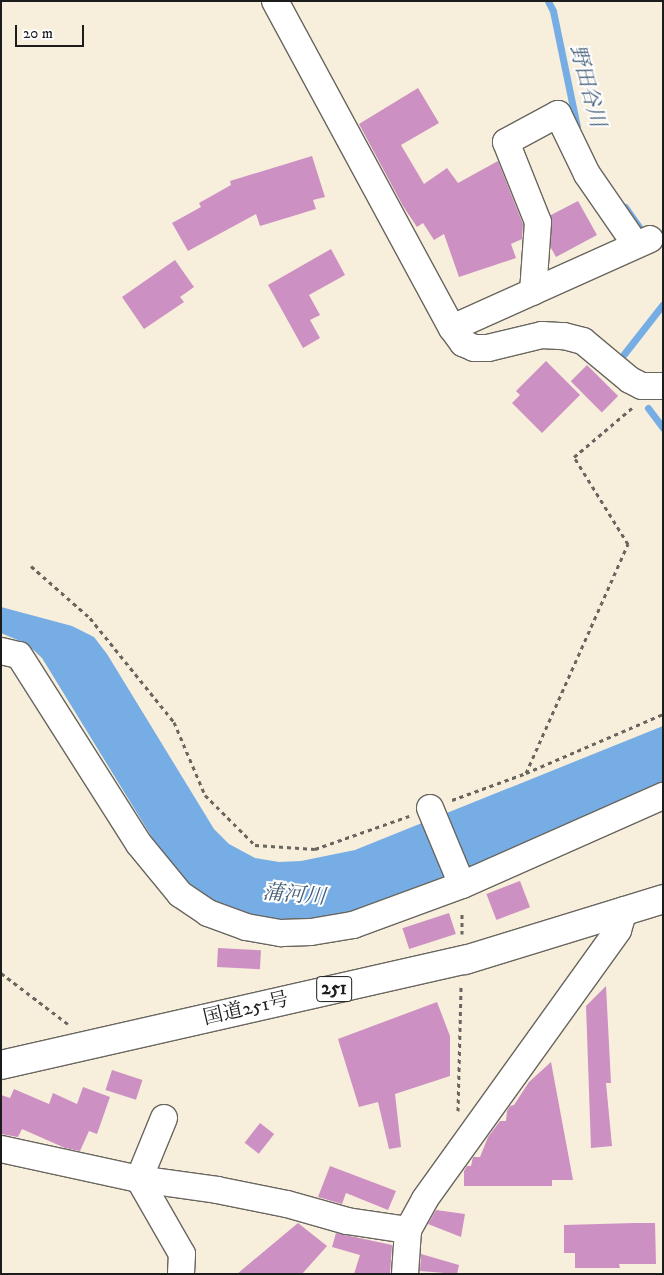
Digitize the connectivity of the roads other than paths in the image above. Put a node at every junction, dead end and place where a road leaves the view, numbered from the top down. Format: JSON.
{"nodes":[{"id":1,"x":275,"y":1,"type":"edge"},
{"id":2,"x":533,"y":292,"type":"junction"},
{"id":3,"x":452,"y":328,"type":"junction"},
{"id":4,"x":660,"y":386,"type":"edge"},
{"id":5,"x":1,"y":652,"type":"edge"},
{"id":6,"x":663,"y":796,"type":"edge"},
{"id":7,"x":432,"y":812,"type":"road end"},
{"id":8,"x":461,"y":883,"type":"junction"},
{"id":9,"x":663,"y":899,"type":"edge"},
{"id":10,"x":624,"y":910,"type":"junction"},
{"id":11,"x":1,"y":1065,"type":"edge"},
{"id":12,"x":164,"y":1118,"type":"dead end"},
{"id":13,"x":1,"y":1149,"type":"edge"},
{"id":14,"x":139,"y":1179,"type":"junction"},
{"id":15,"x":408,"y":1230,"type":"junction"},
{"id":16,"x":181,"y":1274,"type":"edge"},
{"id":17,"x":405,"y":1274,"type":"edge"}],
"edges":[{"from":1,"to":3,"type":"street"},
{"from":2,"to":2,"type":"street"},
{"from":2,"to":3,"type":"street"},
{"from":3,"to":4,"type":"street"},
{"from":5,"to":8,"type":"street"},
{"from":6,"to":8,"type":"street"},
{"from":7,"to":8,"type":"street"},
{"from":9,"to":10,"type":"highway","name":"国道251号","number":"251"},
{"from":10,"to":11,"type":"highway","name":"国道251号","number":"251"},
{"from":10,"to":15,"type":"street"},
{"from":12,"to":14,"type":"street"},
{"from":13,"to":14,"type":"street"},
{"from":14,"to":15,"type":"street"},
{"from":14,"to":16,"type":"street"},
{"from":15,"to":17,"type":"street"}]}
